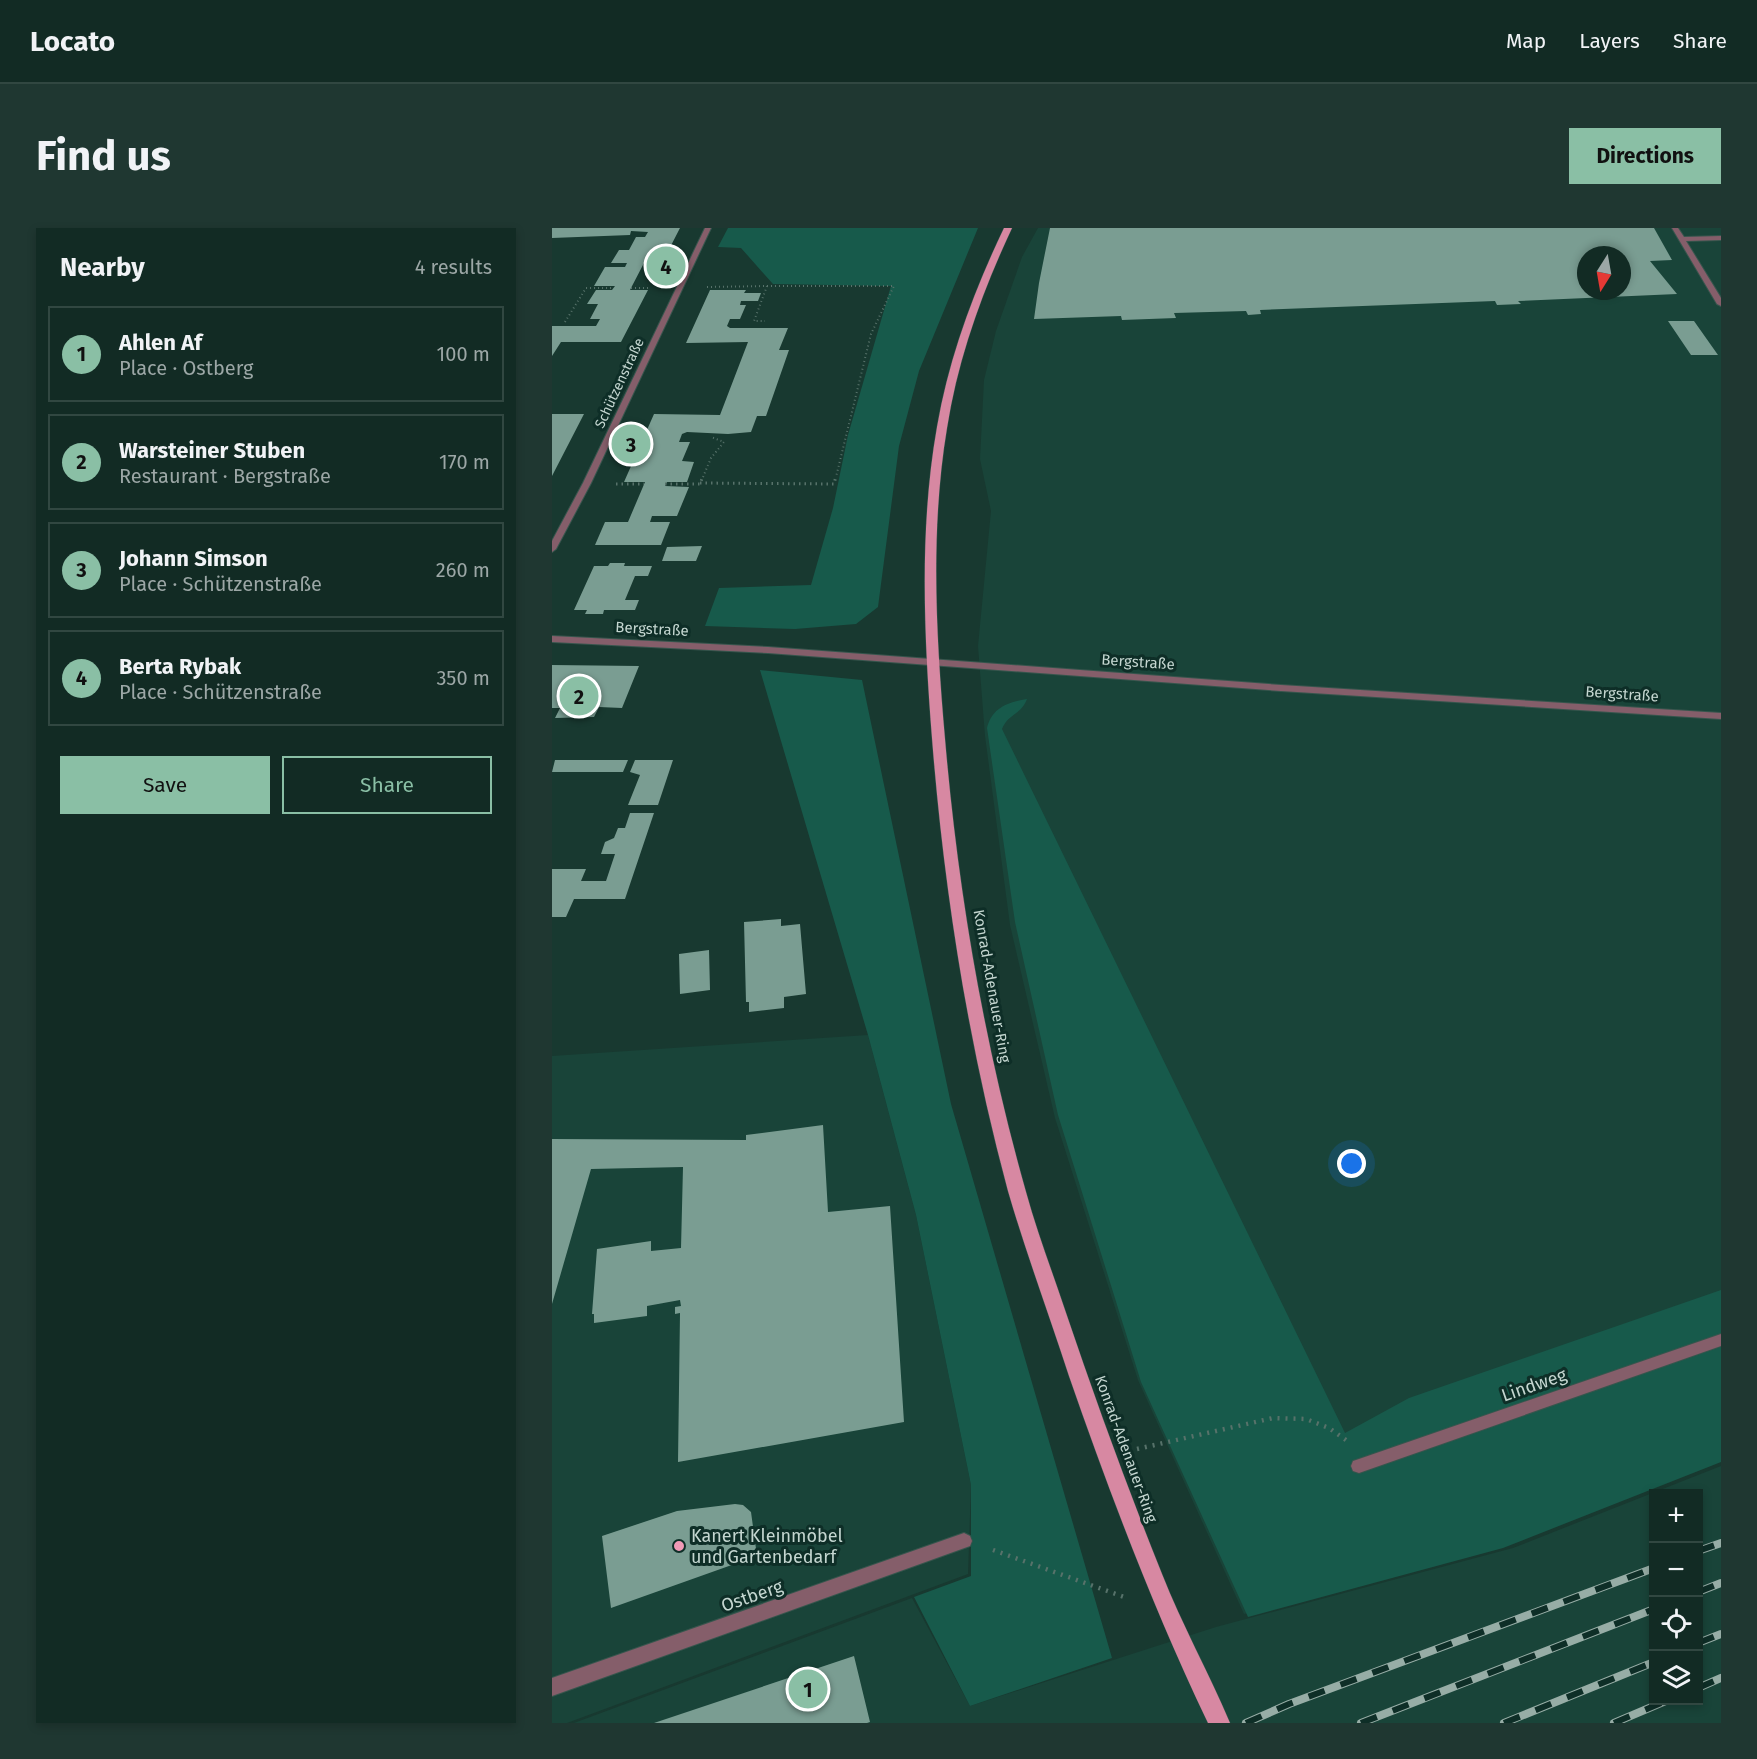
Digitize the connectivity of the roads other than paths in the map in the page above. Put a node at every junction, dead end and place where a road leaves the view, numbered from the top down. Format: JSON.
{"nodes":[{"id":1,"x":708,"y":228,"type":"edge"},
{"id":2,"x":1008,"y":228,"type":"edge"},
{"id":3,"x":1675,"y":228,"type":"edge"},
{"id":4,"x":1721,"y":238,"type":"edge"},
{"id":5,"x":1683,"y":239,"type":"junction"},
{"id":6,"x":1721,"y":304,"type":"edge"},
{"id":7,"x":552,"y":549,"type":"edge"},
{"id":8,"x":552,"y":639,"type":"edge"},
{"id":9,"x":933,"y":662,"type":"junction"},
{"id":10,"x":1721,"y":716,"type":"edge"},
{"id":11,"x":1721,"y":1340,"type":"edge"},
{"id":12,"x":1359,"y":1466,"type":"dead end"},
{"id":13,"x":964,"y":1541,"type":"road end"},
{"id":14,"x":552,"y":1687,"type":"edge"},
{"id":15,"x":1219,"y":1723,"type":"edge"}],
"edges":[{"from":1,"to":7,"type":"street","name":"Schützenstraße"},
{"from":2,"to":9,"type":"main road","name":"Konrad-Adenauer-Ring"},
{"from":3,"to":5,"type":"street"},
{"from":4,"to":5,"type":"street"},
{"from":5,"to":6,"type":"street"},
{"from":8,"to":9,"type":"street","name":"Bergstraße"},
{"from":9,"to":10,"type":"street","name":"Bergstraße"},
{"from":9,"to":15,"type":"main road","name":"Konrad-Adenauer-Ring"},
{"from":11,"to":12,"type":"street","name":"Lindweg"},
{"from":13,"to":14,"type":"street","name":"Ostberg"}]}
